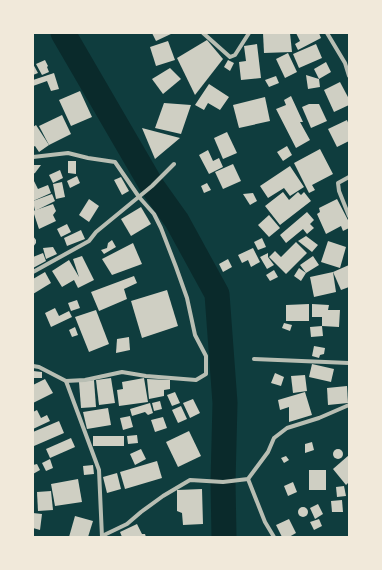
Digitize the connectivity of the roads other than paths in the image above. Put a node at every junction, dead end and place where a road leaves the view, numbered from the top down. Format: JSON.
{"nodes":[{"id":1,"x":204,"y":33,"type":"edge"},
{"id":2,"x":249,"y":33,"type":"edge"},
{"id":3,"x":327,"y":33,"type":"edge"},
{"id":4,"x":347,"y":63,"type":"edge"},
{"id":5,"x":349,"y":76,"type":"edge"},
{"id":6,"x":33,"y":157,"type":"edge"},
{"id":7,"x":174,"y":164,"type":"dead end"},
{"id":8,"x":349,"y":177,"type":"edge"},
{"id":9,"x":139,"y":197,"type":"junction"},
{"id":10,"x":349,"y":216,"type":"edge"},
{"id":11,"x":33,"y":272,"type":"edge"},
{"id":12,"x":254,"y":359,"type":"dead end"},
{"id":13,"x":349,"y":363,"type":"edge"},
{"id":14,"x":33,"y":366,"type":"edge"},
{"id":15,"x":66,"y":381,"type":"junction"},
{"id":16,"x":349,"y":405,"type":"edge"},
{"id":17,"x":248,"y":479,"type":"junction"},
{"id":18,"x":102,"y":536,"type":"edge"},
{"id":19,"x":274,"y":537,"type":"edge"}],
"edges":[{"from":1,"to":2,"type":"street"},
{"from":3,"to":4,"type":"street"},
{"from":4,"to":5,"type":"street"},
{"from":6,"to":9,"type":"street"},
{"from":7,"to":9,"type":"street"},
{"from":8,"to":10,"type":"street"},
{"from":9,"to":11,"type":"street"},
{"from":9,"to":15,"type":"street"},
{"from":12,"to":13,"type":"street"},
{"from":14,"to":15,"type":"street"},
{"from":15,"to":18,"type":"street"},
{"from":16,"to":17,"type":"street"},
{"from":17,"to":18,"type":"street"},
{"from":17,"to":19,"type":"street"}]}
